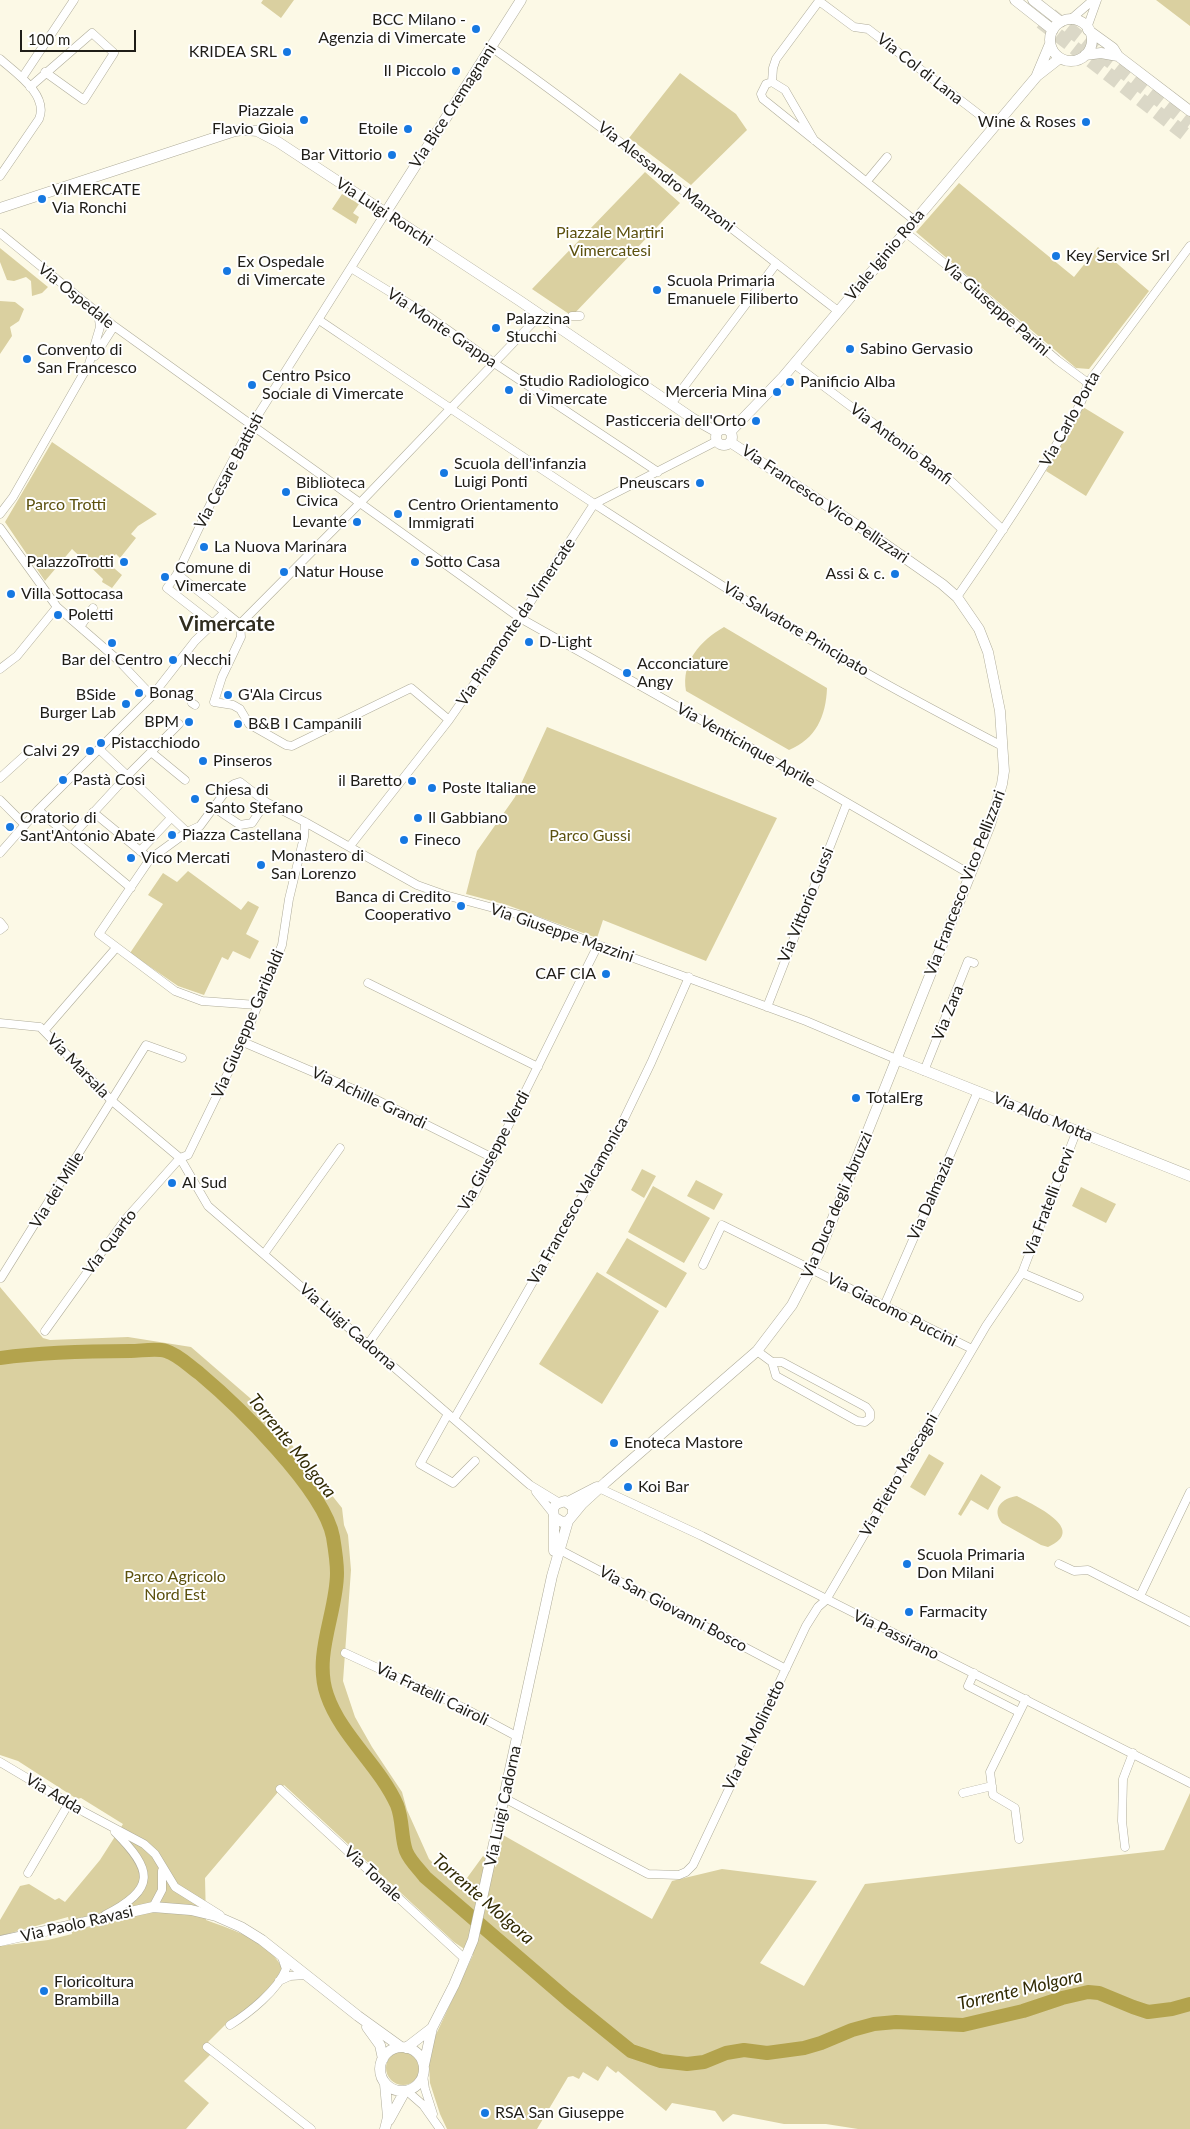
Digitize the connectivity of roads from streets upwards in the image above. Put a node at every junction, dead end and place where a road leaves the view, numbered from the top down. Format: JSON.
{"nodes":[{"id":1,"x":74,"y":0,"type":"edge"},
{"id":2,"x":521,"y":0,"type":"edge"},
{"id":3,"x":1015,"y":0,"type":"edge"},
{"id":4,"x":1033,"y":0,"type":"edge"},
{"id":5,"x":1095,"y":0,"type":"edge"},
{"id":6,"x":1066,"y":21,"type":"junction"},
{"id":7,"x":1088,"y":29,"type":"junction"},
{"id":8,"x":1053,"y":30,"type":"junction"},
{"id":9,"x":1050,"y":44,"type":"junction"},
{"id":10,"x":491,"y":47,"type":"junction"},
{"id":11,"x":1086,"y":55,"type":"junction"},
{"id":12,"x":1118,"y":56,"type":"junction"},
{"id":13,"x":1060,"y":58,"type":"junction"},
{"id":14,"x":0,"y":59,"type":"edge"},
{"id":15,"x":45,"y":72,"type":"junction"},
{"id":16,"x":1037,"y":76,"type":"junction"},
{"id":17,"x":22,"y":78,"type":"junction"},
{"id":18,"x":772,"y":82,"type":"junction"},
{"id":19,"x":30,"y":87,"type":"junction"},
{"id":20,"x":1190,"y":111,"type":"edge"},
{"id":21,"x":994,"y":126,"type":"junction"},
{"id":22,"x":814,"y":140,"type":"junction"},
{"id":23,"x":887,"y":156,"type":"dead end"},
{"id":24,"x":0,"y":176,"type":"edge"},
{"id":25,"x":867,"y":182,"type":"junction"},
{"id":26,"x":19,"y":202,"type":"junction"},
{"id":27,"x":0,"y":208,"type":"edge"},
{"id":28,"x":386,"y":212,"type":"junction"},
{"id":29,"x":0,"y":215,"type":"edge"},
{"id":30,"x":914,"y":220,"type":"junction"},
{"id":31,"x":905,"y":232,"type":"junction"},
{"id":32,"x":0,"y":233,"type":"edge"},
{"id":33,"x":1190,"y":246,"type":"edge"},
{"id":34,"x":776,"y":264,"type":"junction"},
{"id":35,"x":352,"y":268,"type":"junction"},
{"id":36,"x":838,"y":311,"type":"junction"},
{"id":37,"x":98,"y":312,"type":"junction"},
{"id":38,"x":540,"y":313,"type":"junction"},
{"id":39,"x":319,"y":320,"type":"junction"},
{"id":40,"x":114,"y":326,"type":"junction"},
{"id":41,"x":494,"y":363,"type":"junction"},
{"id":42,"x":90,"y":364,"type":"junction"},
{"id":43,"x":794,"y":364,"type":"junction"},
{"id":44,"x":1088,"y":383,"type":"junction"},
{"id":45,"x":671,"y":404,"type":"junction"},
{"id":46,"x":451,"y":408,"type":"junction"},
{"id":47,"x":252,"y":426,"type":"junction"},
{"id":48,"x":717,"y":436,"type":"junction"},
{"id":49,"x":730,"y":437,"type":"junction"},
{"id":50,"x":658,"y":472,"type":"junction"},
{"id":51,"x":360,"y":503,"type":"junction"},
{"id":52,"x":594,"y":504,"type":"junction"},
{"id":53,"x":0,"y":514,"type":"edge"},
{"id":54,"x":0,"y":528,"type":"edge"},
{"id":55,"x":1003,"y":530,"type":"junction"},
{"id":56,"x":177,"y":574,"type":"junction"},
{"id":57,"x":957,"y":597,"type":"junction"},
{"id":58,"x":57,"y":607,"type":"junction"},
{"id":59,"x":93,"y":608,"type":"dead end"},
{"id":60,"x":225,"y":612,"type":"junction"},
{"id":61,"x":520,"y":618,"type":"junction"},
{"id":62,"x":213,"y":624,"type":"junction"},
{"id":63,"x":240,"y":624,"type":"junction"},
{"id":64,"x":80,"y":627,"type":"junction"},
{"id":65,"x":0,"y":669,"type":"edge"},
{"id":66,"x":152,"y":696,"type":"junction"},
{"id":67,"x":449,"y":720,"type":"junction"},
{"id":68,"x":179,"y":724,"type":"dead end"},
{"id":69,"x":1002,"y":746,"type":"junction"},
{"id":70,"x":32,"y":749,"type":"dead end"},
{"id":71,"x":99,"y":749,"type":"junction"},
{"id":72,"x":151,"y":752,"type":"junction"},
{"id":73,"x":127,"y":776,"type":"junction"},
{"id":74,"x":0,"y":778,"type":"edge"},
{"id":75,"x":185,"y":780,"type":"dead end"},
{"id":76,"x":0,"y":800,"type":"edge"},
{"id":77,"x":266,"y":802,"type":"junction"},
{"id":78,"x":847,"y":803,"type":"junction"},
{"id":79,"x":213,"y":807,"type":"junction"},
{"id":80,"x":38,"y":810,"type":"junction"},
{"id":81,"x":93,"y":812,"type":"junction"},
{"id":82,"x":172,"y":818,"type":"junction"},
{"id":83,"x":305,"y":822,"type":"junction"},
{"id":84,"x":25,"y":824,"type":"junction"},
{"id":85,"x":187,"y":832,"type":"junction"},
{"id":86,"x":70,"y":838,"type":"junction"},
{"id":87,"x":350,"y":846,"type":"junction"},
{"id":88,"x":140,"y":851,"type":"junction"},
{"id":89,"x":0,"y":853,"type":"edge"},
{"id":90,"x":150,"y":859,"type":"junction"},
{"id":91,"x":970,"y":874,"type":"junction"},
{"id":92,"x":131,"y":888,"type":"junction"},
{"id":93,"x":0,"y":922,"type":"edge"},
{"id":94,"x":0,"y":930,"type":"edge"},
{"id":95,"x":598,"y":945,"type":"junction"},
{"id":96,"x":116,"y":948,"type":"junction"},
{"id":97,"x":974,"y":963,"type":"dead end"},
{"id":98,"x":688,"y":977,"type":"junction"},
{"id":99,"x":368,"y":983,"type":"dead end"},
{"id":100,"x":257,"y":1005,"type":"junction"},
{"id":101,"x":767,"y":1007,"type":"junction"},
{"id":102,"x":0,"y":1023,"type":"edge"},
{"id":103,"x":44,"y":1031,"type":"junction"},
{"id":104,"x":243,"y":1042,"type":"junction"},
{"id":105,"x":182,"y":1058,"type":"dead end"},
{"id":106,"x":896,"y":1059,"type":"junction"},
{"id":107,"x":538,"y":1067,"type":"junction"},
{"id":108,"x":924,"y":1071,"type":"junction"},
{"id":109,"x":978,"y":1091,"type":"junction"},
{"id":110,"x":112,"y":1101,"type":"junction"},
{"id":111,"x":1077,"y":1130,"type":"junction"},
{"id":112,"x":340,"y":1148,"type":"dead end"},
{"id":113,"x":180,"y":1158,"type":"junction"},
{"id":114,"x":493,"y":1158,"type":"junction"},
{"id":115,"x":1190,"y":1175,"type":"edge"},
{"id":116,"x":264,"y":1254,"type":"junction"},
{"id":117,"x":703,"y":1265,"type":"dead end"},
{"id":118,"x":812,"y":1270,"type":"junction"},
{"id":119,"x":1022,"y":1273,"type":"junction"},
{"id":120,"x":1,"y":1278,"type":"dead end"},
{"id":121,"x":1079,"y":1297,"type":"dead end"},
{"id":122,"x":884,"y":1306,"type":"junction"},
{"id":123,"x":46,"y":1331,"type":"dead end"},
{"id":124,"x":368,"y":1344,"type":"junction"},
{"id":125,"x":972,"y":1349,"type":"junction"},
{"id":126,"x":756,"y":1350,"type":"junction"},
{"id":127,"x":772,"y":1362,"type":"junction"},
{"id":128,"x":451,"y":1417,"type":"junction"},
{"id":129,"x":475,"y":1461,"type":"dead end"},
{"id":130,"x":530,"y":1485,"type":"junction"},
{"id":131,"x":604,"y":1485,"type":"junction"},
{"id":132,"x":1190,"y":1492,"type":"edge"},
{"id":133,"x":563,"y":1502,"type":"junction"},
{"id":134,"x":553,"y":1515,"type":"junction"},
{"id":135,"x":571,"y":1518,"type":"junction"},
{"id":136,"x":560,"y":1550,"type":"junction"},
{"id":137,"x":1059,"y":1564,"type":"dead end"},
{"id":138,"x":552,"y":1576,"type":"junction"},
{"id":139,"x":1140,"y":1596,"type":"junction"},
{"id":140,"x":826,"y":1600,"type":"junction"},
{"id":141,"x":1190,"y":1622,"type":"edge"},
{"id":142,"x":345,"y":1653,"type":"dead end"},
{"id":143,"x":786,"y":1669,"type":"junction"},
{"id":144,"x":974,"y":1673,"type":"junction"},
{"id":145,"x":1026,"y":1699,"type":"junction"},
{"id":146,"x":1019,"y":1712,"type":"junction"},
{"id":147,"x":518,"y":1737,"type":"junction"},
{"id":148,"x":1133,"y":1753,"type":"junction"},
{"id":149,"x":0,"y":1762,"type":"edge"},
{"id":150,"x":1190,"y":1783,"type":"edge"},
{"id":151,"x":992,"y":1786,"type":"junction"},
{"id":152,"x":280,"y":1789,"type":"dead end"},
{"id":153,"x":963,"y":1793,"type":"dead end"},
{"id":154,"x":504,"y":1798,"type":"junction"},
{"id":155,"x":69,"y":1803,"type":"junction"},
{"id":156,"x":108,"y":1825,"type":"junction"},
{"id":157,"x":1019,"y":1839,"type":"dead end"},
{"id":158,"x":1125,"y":1847,"type":"dead end"},
{"id":159,"x":161,"y":1867,"type":"junction"},
{"id":160,"x":28,"y":1873,"type":"dead end"},
{"id":161,"x":153,"y":1907,"type":"junction"},
{"id":162,"x":229,"y":1920,"type":"junction"},
{"id":163,"x":89,"y":1922,"type":"junction"},
{"id":164,"x":0,"y":1941,"type":"edge"},
{"id":165,"x":281,"y":1954,"type":"junction"},
{"id":166,"x":465,"y":1959,"type":"junction"},
{"id":167,"x":307,"y":1975,"type":"junction"},
{"id":168,"x":279,"y":1981,"type":"junction"},
{"id":169,"x":358,"y":2016,"type":"junction"},
{"id":170,"x":230,"y":2025,"type":"dead end"},
{"id":171,"x":432,"y":2028,"type":"junction"},
{"id":172,"x":207,"y":2048,"type":"dead end"},
{"id":173,"x":404,"y":2048,"type":"junction"},
{"id":174,"x":383,"y":2059,"type":"junction"},
{"id":175,"x":424,"y":2070,"type":"junction"},
{"id":176,"x":386,"y":2084,"type":"junction"},
{"id":177,"x":406,"y":2091,"type":"junction"},
{"id":178,"x":436,"y":2121,"type":"junction"},
{"id":179,"x":386,"y":2126,"type":"edge"},
{"id":180,"x":311,"y":2129,"type":"edge"},
{"id":181,"x":440,"y":2129,"type":"edge"}],
"edges":[{"from":1,"to":17,"type":"street"},
{"from":2,"to":10,"type":"street","name":"Via Bice Cremagnani"},
{"from":3,"to":8,"type":"street"},
{"from":4,"to":6,"type":"street"},
{"from":5,"to":6,"type":"street"},
{"from":5,"to":7,"type":"street"},
{"from":6,"to":7,"type":"street"},
{"from":6,"to":8,"type":"street"},
{"from":7,"to":11,"type":"street"},
{"from":7,"to":12,"type":"street"},
{"from":8,"to":9,"type":"street"},
{"from":9,"to":13,"type":"street"},
{"from":9,"to":16,"type":"street","name":"Viale Iginio Rota"},
{"from":10,"to":28,"type":"street","name":"Via Bice Cremagnani"},
{"from":10,"to":34,"type":"street","name":"Via Alessandro Manzoni"},
{"from":11,"to":12,"type":"street"},
{"from":11,"to":13,"type":"street"},
{"from":12,"to":20,"type":"street"},
{"from":13,"to":16,"type":"street","name":"Viale Iginio Rota"},
{"from":14,"to":17,"type":"street"},
{"from":15,"to":15,"type":"street"},
{"from":15,"to":19,"type":"street"},
{"from":16,"to":21,"type":"street","name":"Viale Iginio Rota"},
{"from":17,"to":19,"type":"street"},
{"from":18,"to":21,"type":"street","name":"Via Col di Lana"},
{"from":18,"to":22,"type":"street"},
{"from":18,"to":22,"type":"street"},
{"from":19,"to":24,"type":"street"},
{"from":21,"to":30,"type":"street","name":"Viale Iginio Rota"},
{"from":22,"to":25,"type":"street"},
{"from":23,"to":25,"type":"street"},
{"from":25,"to":30,"type":"street"},
{"from":26,"to":27,"type":"street","name":"Via Luigi Ronchi"},
{"from":26,"to":28,"type":"street","name":"Via Luigi Ronchi"},
{"from":26,"to":29,"type":"street","name":"Via Luigi Ronchi"},
{"from":28,"to":35,"type":"street","name":"Via Cesare Battisti"},
{"from":28,"to":38,"type":"street","name":"Via Luigi Ronchi"},
{"from":30,"to":31,"type":"street","name":"Viale Iginio Rota"},
{"from":31,"to":36,"type":"street","name":"Viale Iginio Rota"},
{"from":31,"to":44,"type":"street","name":"Via Giuseppe Parini"},
{"from":32,"to":37,"type":"street","name":"Via Ospedale"},
{"from":33,"to":44,"type":"street","name":"Via Carlo Porta"},
{"from":34,"to":36,"type":"street","name":"Via Alessandro Manzoni"},
{"from":34,"to":45,"type":"street"},
{"from":35,"to":39,"type":"street","name":"Via Cesare Battisti"},
{"from":35,"to":41,"type":"street","name":"Via Monte Grappa"},
{"from":36,"to":43,"type":"street","name":"Viale Iginio Rota"},
{"from":37,"to":40,"type":"street","name":"Via Ospedale"},
{"from":37,"to":42,"type":"street"},
{"from":38,"to":41,"type":"street"},
{"from":38,"to":45,"type":"street","name":"Via Luigi Ronchi"},
{"from":39,"to":46,"type":"street","name":"Via Salvatore Principato"},
{"from":39,"to":47,"type":"street","name":"Via Cesare Battisti"},
{"from":40,"to":42,"type":"street"},
{"from":40,"to":47,"type":"street","name":"Via Ospedale"},
{"from":41,"to":46,"type":"street"},
{"from":41,"to":50,"type":"street","name":"Via Monte Grappa"},
{"from":42,"to":53,"type":"street"},
{"from":43,"to":49,"type":"street","name":"Viale Iginio Rota"},
{"from":43,"to":55,"type":"street","name":"Via Antonio Banfi"},
{"from":44,"to":55,"type":"street","name":"Via Carlo Porta"},
{"from":45,"to":48,"type":"street"},
{"from":46,"to":51,"type":"street"},
{"from":46,"to":52,"type":"street","name":"Via Salvatore Principato"},
{"from":47,"to":51,"type":"street","name":"Via Ospedale"},
{"from":47,"to":56,"type":"street","name":"Via Cesare Battisti"},
{"from":48,"to":49,"type":"street"},
{"from":48,"to":50,"type":"street"},
{"from":49,"to":57,"type":"street","name":"Via Francesco Vico Pellizzari"},
{"from":50,"to":52,"type":"street"},
{"from":51,"to":61,"type":"street","name":"Via Venticinque Aprile"},
{"from":51,"to":63,"type":"street"},
{"from":52,"to":61,"type":"street","name":"Via Pinamonte da Vimercate"},
{"from":52,"to":69,"type":"street","name":"Via Salvatore Principato"},
{"from":54,"to":58,"type":"street"},
{"from":55,"to":57,"type":"street","name":"Via Carlo Porta"},
{"from":56,"to":60,"type":"street"},
{"from":56,"to":62,"type":"street","name":"Via Cesare Battisti"},
{"from":57,"to":69,"type":"street","name":"Via Francesco Vico Pellizzari"},
{"from":58,"to":64,"type":"street"},
{"from":58,"to":65,"type":"street"},
{"from":59,"to":64,"type":"street"},
{"from":60,"to":62,"type":"street"},
{"from":60,"to":63,"type":"street"},
{"from":61,"to":67,"type":"street","name":"Via Pinamonte da Vimercate"},
{"from":61,"to":78,"type":"street","name":"Via Venticinque Aprile"},
{"from":62,"to":66,"type":"street"},
{"from":63,"to":67,"type":"street"},
{"from":64,"to":66,"type":"street"},
{"from":66,"to":71,"type":"street"},
{"from":67,"to":87,"type":"street","name":"Via Pinamonte da Vimercate"},
{"from":68,"to":72,"type":"street"},
{"from":69,"to":91,"type":"street","name":"Via Francesco Vico Pellizzari"},
{"from":70,"to":74,"type":"street"},
{"from":71,"to":73,"type":"street"},
{"from":71,"to":80,"type":"street"},
{"from":72,"to":73,"type":"street"},
{"from":72,"to":75,"type":"street"},
{"from":73,"to":81,"type":"street"},
{"from":73,"to":82,"type":"street"},
{"from":76,"to":84,"type":"street"},
{"from":77,"to":79,"type":"street"},
{"from":77,"to":79,"type":"street","name":"Via Giuseppe Mazzini"},
{"from":77,"to":83,"type":"street","name":"Via Giuseppe Mazzini"},
{"from":78,"to":91,"type":"street","name":"Via Venticinque Aprile"},
{"from":78,"to":101,"type":"street","name":"Via Vittorio Gussi"},
{"from":79,"to":85,"type":"street"},
{"from":80,"to":84,"type":"street"},
{"from":80,"to":86,"type":"street"},
{"from":81,"to":86,"type":"street"},
{"from":81,"to":88,"type":"street"},
{"from":82,"to":85,"type":"street"},
{"from":82,"to":88,"type":"street"},
{"from":83,"to":87,"type":"street","name":"Via Giuseppe Mazzini"},
{"from":83,"to":100,"type":"street","name":"Via Giuseppe Garibaldi"},
{"from":84,"to":89,"type":"street"},
{"from":85,"to":90,"type":"street"},
{"from":86,"to":92,"type":"street"},
{"from":87,"to":95,"type":"street","name":"Via Giuseppe Mazzini"},
{"from":88,"to":90,"type":"street"},
{"from":90,"to":92,"type":"street"},
{"from":91,"to":106,"type":"street","name":"Via Francesco Vico Pellizzari"},
{"from":92,"to":96,"type":"street"},
{"from":93,"to":94,"type":"street"},
{"from":95,"to":98,"type":"street","name":"Via Giuseppe Mazzini"},
{"from":95,"to":107,"type":"street","name":"Via Giuseppe Verdi"},
{"from":96,"to":100,"type":"street"},
{"from":96,"to":103,"type":"street"},
{"from":97,"to":108,"type":"street","name":"Via Zara"},
{"from":98,"to":101,"type":"street","name":"Via Giuseppe Mazzini"},
{"from":98,"to":128,"type":"street","name":"Via Francesco Valcamonica"},
{"from":99,"to":107,"type":"street"},
{"from":100,"to":104,"type":"street","name":"Via Giuseppe Garibaldi"},
{"from":101,"to":106,"type":"street","name":"Via Giuseppe Mazzini"},
{"from":102,"to":103,"type":"street"},
{"from":103,"to":110,"type":"street","name":"Via Marsala"},
{"from":104,"to":113,"type":"street","name":"Via Giuseppe Garibaldi"},
{"from":104,"to":114,"type":"street","name":"Via Achille Grandi"},
{"from":105,"to":110,"type":"street","name":"Via Marsala"},
{"from":106,"to":108,"type":"street","name":"Via Aldo Motta"},
{"from":106,"to":118,"type":"street","name":"Via Duca degli Abruzzi"},
{"from":107,"to":114,"type":"street","name":"Via Giuseppe Verdi"},
{"from":108,"to":109,"type":"street","name":"Via Aldo Motta"},
{"from":109,"to":111,"type":"street","name":"Via Aldo Motta"},
{"from":109,"to":122,"type":"street","name":"Via Dalmazia"},
{"from":110,"to":113,"type":"street","name":"Via Marsala"},
{"from":110,"to":120,"type":"street","name":"Via dei Mille"},
{"from":111,"to":115,"type":"street","name":"Via Aldo Motta"},
{"from":111,"to":119,"type":"street","name":"Via Fratelli Cervi"},
{"from":112,"to":116,"type":"street"},
{"from":113,"to":116,"type":"street","name":"Via Luigi Cadorna"},
{"from":113,"to":123,"type":"street","name":"Via Quarto"},
{"from":114,"to":124,"type":"street","name":"Via Giuseppe Verdi"},
{"from":116,"to":124,"type":"street","name":"Via Luigi Cadorna"},
{"from":117,"to":118,"type":"street","name":"Via Giacomo Puccini"},
{"from":118,"to":122,"type":"street","name":"Via Giacomo Puccini"},
{"from":118,"to":126,"type":"street","name":"Via Duca degli Abruzzi"},
{"from":119,"to":121,"type":"street","name":"Via Fratelli Cervi"},
{"from":119,"to":125,"type":"street","name":"Via Fratelli Cervi"},
{"from":122,"to":125,"type":"street","name":"Via Giacomo Puccini"},
{"from":124,"to":128,"type":"street","name":"Via Luigi Cadorna"},
{"from":125,"to":140,"type":"street","name":"Via Pietro Mascagni"},
{"from":126,"to":127,"type":"street"},
{"from":126,"to":131,"type":"street","name":"Via Duca degli Abruzzi"},
{"from":127,"to":127,"type":"street"},
{"from":128,"to":129,"type":"street","name":"Via Francesco Valcamonica"},
{"from":128,"to":130,"type":"street","name":"Via Luigi Cadorna"},
{"from":130,"to":133,"type":"street","name":"Via Luigi Cadorna"},
{"from":130,"to":134,"type":"street","name":"Via Luigi Cadorna"},
{"from":131,"to":133,"type":"street","name":"Via Duca degli Abruzzi"},
{"from":131,"to":135,"type":"street","name":"Via Duca degli Abruzzi"},
{"from":131,"to":140,"type":"street","name":"Via Passirano"},
{"from":132,"to":139,"type":"street"},
{"from":133,"to":134,"type":"street"},
{"from":133,"to":135,"type":"street"},
{"from":134,"to":135,"type":"street"},
{"from":134,"to":138,"type":"street","name":"Via Luigi Cadorna"},
{"from":135,"to":136,"type":"street","name":"Via Luigi Cadorna"},
{"from":136,"to":138,"type":"street","name":"Via Luigi Cadorna"},
{"from":136,"to":143,"type":"street","name":"Via San Giovanni Bosco"},
{"from":137,"to":139,"type":"street"},
{"from":138,"to":147,"type":"street","name":"Via Luigi Cadorna"},
{"from":139,"to":141,"type":"street"},
{"from":140,"to":143,"type":"street","name":"Via del Molinetto"},
{"from":140,"to":144,"type":"street","name":"Via Passirano"},
{"from":142,"to":147,"type":"street","name":"Via Fratelli Cairoli"},
{"from":143,"to":154,"type":"street","name":"Via del Molinetto"},
{"from":144,"to":145,"type":"street","name":"Via Passirano"},
{"from":144,"to":146,"type":"street"},
{"from":145,"to":146,"type":"street"},
{"from":145,"to":148,"type":"street","name":"Via Passirano"},
{"from":146,"to":151,"type":"street"},
{"from":147,"to":154,"type":"street","name":"Via Luigi Cadorna"},
{"from":148,"to":150,"type":"street","name":"Via Passirano"},
{"from":148,"to":158,"type":"street"},
{"from":149,"to":155,"type":"street","name":"Via Adda"},
{"from":151,"to":153,"type":"street"},
{"from":151,"to":157,"type":"street"},
{"from":152,"to":166,"type":"street","name":"Via Tonale"},
{"from":154,"to":166,"type":"street","name":"Via Luigi Cadorna"},
{"from":155,"to":156,"type":"street","name":"Via Adda"},
{"from":155,"to":160,"type":"street"},
{"from":156,"to":159,"type":"street","name":"Via Adda"},
{"from":156,"to":163,"type":"street","name":"Via Adda"},
{"from":159,"to":161,"type":"street"},
{"from":159,"to":162,"type":"street","name":"Via Adda"},
{"from":161,"to":162,"type":"street","name":"Via Adda"},
{"from":161,"to":163,"type":"street","name":"Via Paolo Ravasi"},
{"from":162,"to":165,"type":"street","name":"Via Adda"},
{"from":163,"to":164,"type":"street","name":"Via Paolo Ravasi"},
{"from":165,"to":167,"type":"street","name":"Via Adda"},
{"from":165,"to":168,"type":"street"},
{"from":166,"to":171,"type":"street","name":"Via Luigi Cadorna"},
{"from":167,"to":168,"type":"street"},
{"from":167,"to":169,"type":"street","name":"Via Adda"},
{"from":168,"to":170,"type":"street"},
{"from":169,"to":173,"type":"street","name":"Via Adda"},
{"from":169,"to":174,"type":"street","name":"Via Adda"},
{"from":171,"to":173,"type":"street","name":"Via Luigi Cadorna"},
{"from":171,"to":175,"type":"street","name":"Via Luigi Cadorna"},
{"from":172,"to":180,"type":"street"},
{"from":173,"to":174,"type":"street"},
{"from":173,"to":175,"type":"street"},
{"from":174,"to":176,"type":"street"},
{"from":175,"to":177,"type":"street"},
{"from":175,"to":178,"type":"street"},
{"from":176,"to":177,"type":"street"},
{"from":176,"to":179,"type":"street"},
{"from":177,"to":178,"type":"street"},
{"from":177,"to":179,"type":"street"},
{"from":178,"to":181,"type":"street"}]}
